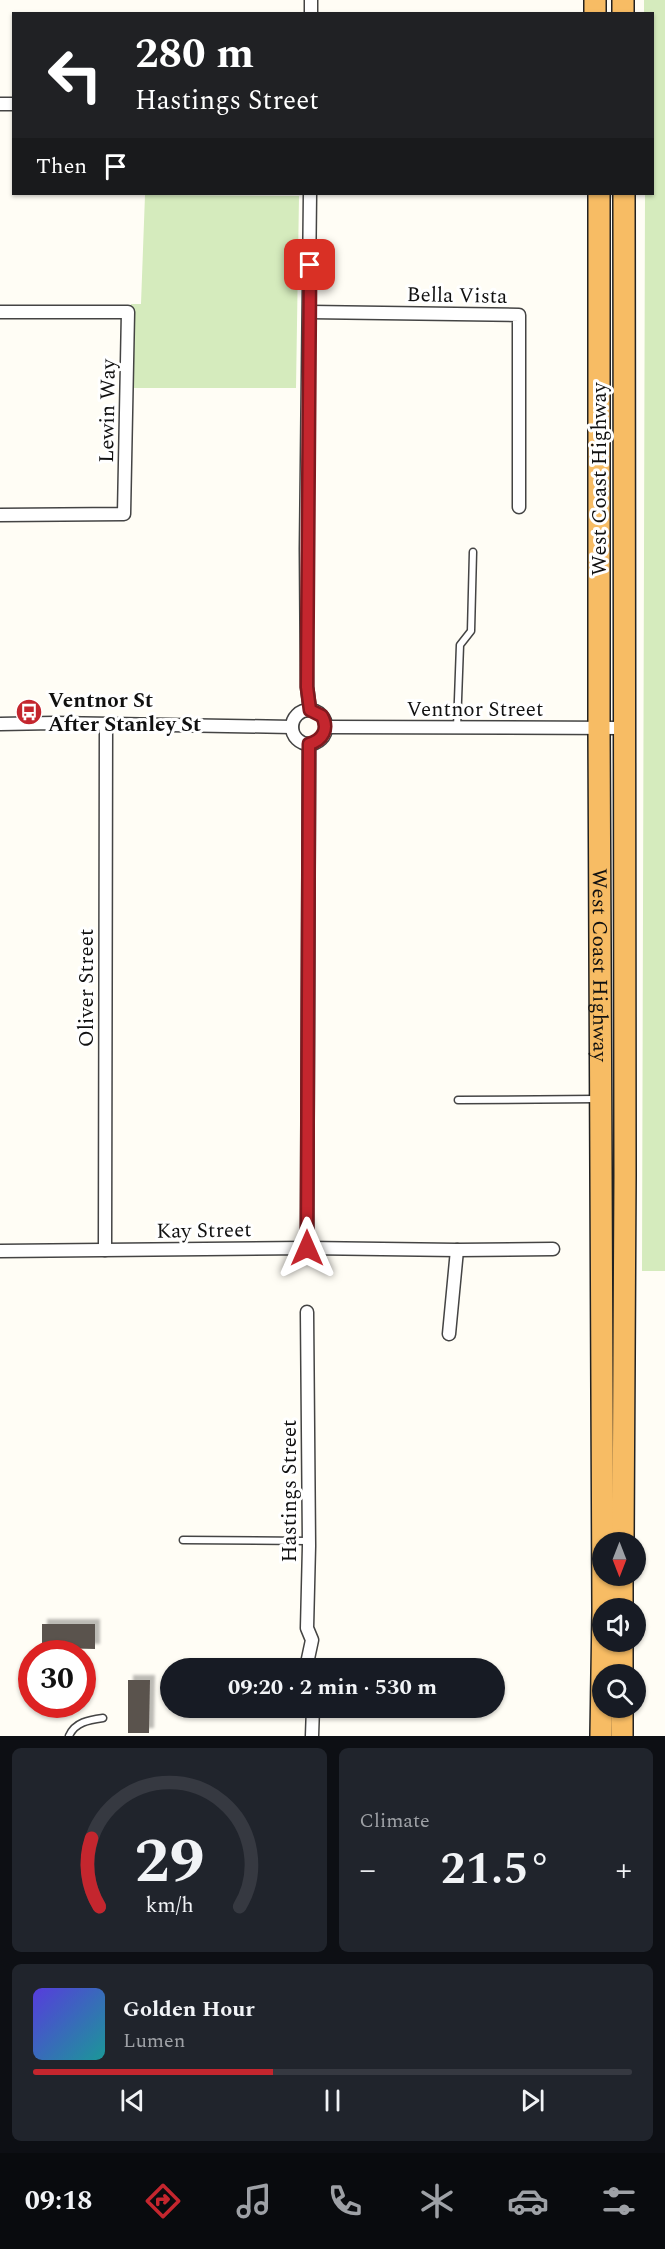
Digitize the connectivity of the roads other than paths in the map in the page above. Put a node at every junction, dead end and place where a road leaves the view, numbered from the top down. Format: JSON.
{"nodes":[{"id":1,"x":310,"y":195,"type":"edge"},
{"id":2,"x":599,"y":195,"type":"edge"},
{"id":3,"x":624,"y":195,"type":"edge"},
{"id":4,"x":0,"y":312,"type":"edge"},
{"id":5,"x":310,"y":312,"type":"junction"},
{"id":6,"x":624,"y":395,"type":"junction"},
{"id":7,"x":599,"y":422,"type":"junction"},
{"id":8,"x":519,"y":507,"type":"dead end"},
{"id":9,"x":0,"y":515,"type":"edge"},
{"id":10,"x":473,"y":552,"type":"dead end"},
{"id":11,"x":310,"y":710,"type":"junction"},
{"id":12,"x":0,"y":724,"type":"edge"},
{"id":13,"x":106,"y":725,"type":"junction"},
{"id":14,"x":292,"y":727,"type":"junction"},
{"id":15,"x":326,"y":727,"type":"junction"},
{"id":16,"x":457,"y":728,"type":"junction"},
{"id":17,"x":598,"y":728,"type":"junction"},
{"id":18,"x":625,"y":728,"type":"junction"},
{"id":19,"x":309,"y":744,"type":"junction"},
{"id":20,"x":600,"y":1099,"type":"junction"},
{"id":21,"x":458,"y":1100,"type":"dead end"},
{"id":22,"x":601,"y":1174,"type":"junction"},
{"id":23,"x":625,"y":1175,"type":"junction"},
{"id":24,"x":307,"y":1248,"type":"junction"},
{"id":25,"x":553,"y":1249,"type":"dead end"},
{"id":26,"x":105,"y":1250,"type":"junction"},
{"id":27,"x":457,"y":1250,"type":"junction"},
{"id":28,"x":0,"y":1251,"type":"edge"},
{"id":29,"x":307,"y":1312,"type":"dead end"},
{"id":30,"x":449,"y":1334,"type":"dead end"},
{"id":31,"x":622,"y":1532,"type":"edge"},
{"id":32,"x":183,"y":1540,"type":"dead end"},
{"id":33,"x":309,"y":1541,"type":"junction"},
{"id":34,"x":308,"y":1658,"type":"edge"},
{"id":35,"x":103,"y":1718,"type":"dead end"},
{"id":36,"x":313,"y":1718,"type":"edge"},
{"id":37,"x":622,"y":1718,"type":"edge"},
{"id":38,"x":69,"y":1736,"type":"edge"},
{"id":39,"x":312,"y":1736,"type":"edge"},
{"id":40,"x":601,"y":1736,"type":"edge"},
{"id":41,"x":622,"y":1736,"type":"edge"}],
"edges":[{"from":1,"to":5,"type":"street"},
{"from":2,"to":7,"type":"highway","name":"West Coast Highway"},
{"from":3,"to":6,"type":"highway","name":"West Coast Highway"},
{"from":4,"to":9,"type":"street","name":"Lewin Way"},
{"from":5,"to":8,"type":"street","name":"Bella Vista"},
{"from":5,"to":11,"type":"street"},
{"from":6,"to":7,"type":"highway"},
{"from":6,"to":18,"type":"highway","name":"West Coast Highway"},
{"from":7,"to":17,"type":"highway","name":"West Coast Highway"},
{"from":10,"to":16,"type":"lane"},
{"from":11,"to":14,"type":"street"},
{"from":11,"to":15,"type":"street"},
{"from":12,"to":13,"type":"street"},
{"from":13,"to":14,"type":"street"},
{"from":13,"to":26,"type":"street","name":"Oliver Street"},
{"from":14,"to":19,"type":"street"},
{"from":15,"to":16,"type":"street","name":"Ventnor Street"},
{"from":15,"to":19,"type":"street"},
{"from":16,"to":17,"type":"street","name":"Ventnor Street"},
{"from":17,"to":18,"type":"street","name":"Ventnor Street"},
{"from":17,"to":20,"type":"highway","name":"West Coast Highway"},
{"from":18,"to":23,"type":"highway","name":"West Coast Highway"},
{"from":19,"to":24,"type":"street"},
{"from":20,"to":21,"type":"lane"},
{"from":20,"to":22,"type":"highway","name":"West Coast Highway"},
{"from":22,"to":23,"type":"highway"},
{"from":22,"to":40,"type":"highway","name":"West Coast Highway"},
{"from":23,"to":31,"type":"highway","name":"West Coast Highway"},
{"from":24,"to":26,"type":"street","name":"Kay Street"},
{"from":24,"to":27,"type":"street","name":"Kay Street"},
{"from":25,"to":27,"type":"street","name":"Kay Street"},
{"from":26,"to":28,"type":"street","name":"Kay Street"},
{"from":27,"to":30,"type":"street"},
{"from":29,"to":33,"type":"street","name":"Hastings Street"},
{"from":32,"to":33,"type":"lane"},
{"from":33,"to":34,"type":"street","name":"Hastings Street"},
{"from":35,"to":38,"type":"lane"},
{"from":36,"to":39,"type":"street"},
{"from":37,"to":41,"type":"highway"}]}
